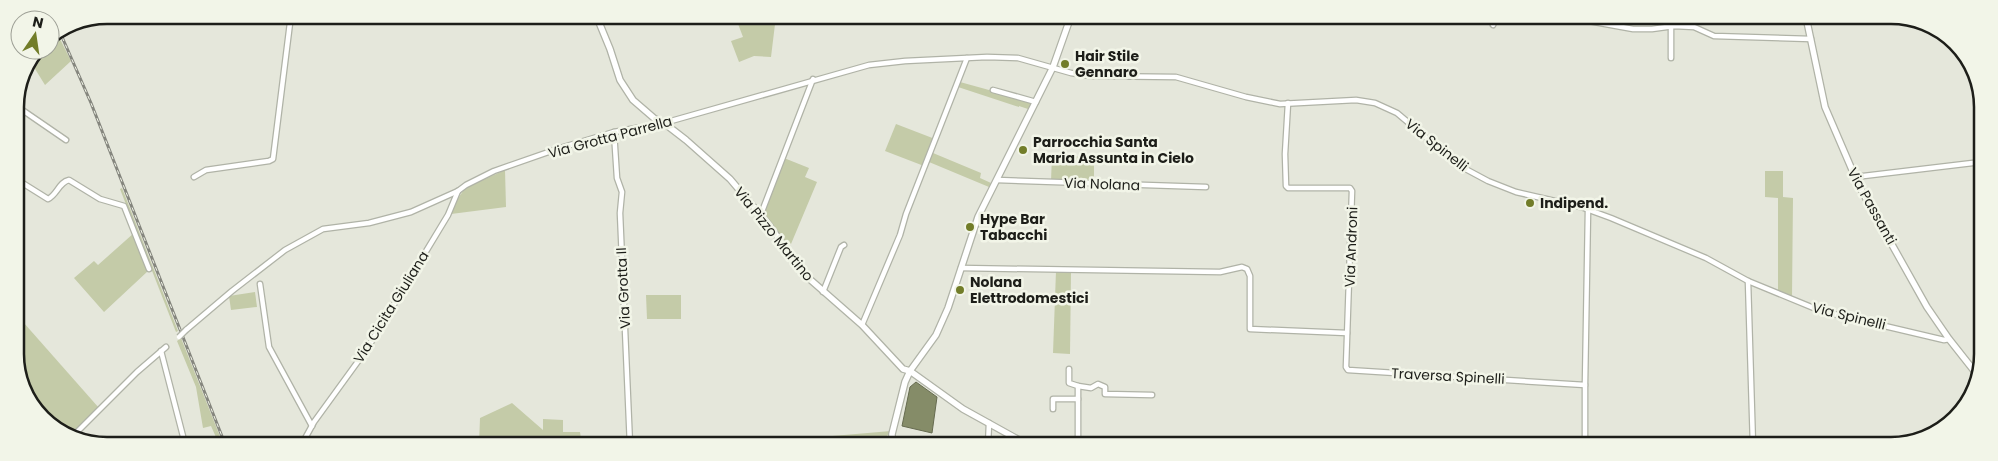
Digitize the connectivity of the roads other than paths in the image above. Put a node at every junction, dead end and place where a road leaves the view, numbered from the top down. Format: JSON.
{"nodes":[{"id":1,"x":290,"y":24,"type":"edge"},
{"id":2,"x":599,"y":24,"type":"edge"},
{"id":3,"x":1068,"y":24,"type":"edge"},
{"id":4,"x":1605,"y":24,"type":"edge"},
{"id":5,"x":1808,"y":24,"type":"edge"},
{"id":6,"x":1671,"y":26,"type":"junction"},
{"id":7,"x":1811,"y":39,"type":"junction"},
{"id":8,"x":967,"y":58,"type":"junction"},
{"id":9,"x":1671,"y":58,"type":"dead end"},
{"id":10,"x":1053,"y":67,"type":"junction"},
{"id":11,"x":813,"y":79,"type":"junction"},
{"id":12,"x":993,"y":90,"type":"dead end"},
{"id":13,"x":1036,"y":102,"type":"junction"},
{"id":14,"x":1288,"y":103,"type":"junction"},
{"id":15,"x":24,"y":111,"type":"edge"},
{"id":16,"x":664,"y":123,"type":"junction"},
{"id":17,"x":614,"y":132,"type":"junction"},
{"id":18,"x":66,"y":140,"type":"dead end"},
{"id":19,"x":1974,"y":163,"type":"edge"},
{"id":20,"x":194,"y":177,"type":"dead end"},
{"id":21,"x":1855,"y":177,"type":"junction"},
{"id":22,"x":997,"y":180,"type":"junction"},
{"id":23,"x":24,"y":184,"type":"edge"},
{"id":24,"x":1206,"y":187,"type":"dead end"},
{"id":25,"x":458,"y":191,"type":"junction"},
{"id":26,"x":1588,"y":210,"type":"junction"},
{"id":27,"x":761,"y":214,"type":"junction"},
{"id":28,"x":844,"y":245,"type":"dead end"},
{"id":29,"x":961,"y":268,"type":"junction"},
{"id":30,"x":149,"y":269,"type":"dead end"},
{"id":31,"x":1748,"y":280,"type":"junction"},
{"id":32,"x":260,"y":284,"type":"dead end"},
{"id":33,"x":823,"y":292,"type":"junction"},
{"id":34,"x":862,"y":325,"type":"junction"},
{"id":35,"x":1347,"y":334,"type":"junction"},
{"id":36,"x":179,"y":337,"type":"dead end"},
{"id":37,"x":1949,"y":339,"type":"junction"},
{"id":38,"x":166,"y":347,"type":"dead end"},
{"id":39,"x":161,"y":351,"type":"junction"},
{"id":40,"x":1069,"y":369,"type":"dead end"},
{"id":41,"x":1973,"y":370,"type":"edge"},
{"id":42,"x":910,"y":371,"type":"junction"},
{"id":43,"x":1586,"y":385,"type":"junction"},
{"id":44,"x":1078,"y":386,"type":"junction"},
{"id":45,"x":1152,"y":395,"type":"dead end"},
{"id":46,"x":1078,"y":399,"type":"junction"},
{"id":47,"x":1053,"y":409,"type":"dead end"},
{"id":48,"x":989,"y":423,"type":"junction"},
{"id":49,"x":312,"y":426,"type":"junction"},
{"id":50,"x":77,"y":432,"type":"edge"},
{"id":51,"x":183,"y":437,"type":"edge"},
{"id":52,"x":306,"y":437,"type":"edge"},
{"id":53,"x":630,"y":437,"type":"edge"},
{"id":54,"x":892,"y":437,"type":"edge"},
{"id":55,"x":988,"y":437,"type":"edge"},
{"id":56,"x":1014,"y":437,"type":"edge"},
{"id":57,"x":1078,"y":437,"type":"edge"},
{"id":58,"x":1584,"y":437,"type":"edge"},
{"id":59,"x":1753,"y":437,"type":"edge"}],
"edges":[{"from":1,"to":20,"type":"street"},
{"from":2,"to":16,"type":"street","name":"Via Pizzo Martino"},
{"from":3,"to":10,"type":"street"},
{"from":4,"to":6,"type":"street"},
{"from":5,"to":7,"type":"street","name":"Via Passanti"},
{"from":6,"to":7,"type":"street"},
{"from":6,"to":9,"type":"street"},
{"from":7,"to":21,"type":"street","name":"Via Passanti"},
{"from":8,"to":10,"type":"street","name":"Via Grotta Parrella"},
{"from":8,"to":11,"type":"street","name":"Via Grotta Parrella"},
{"from":8,"to":34,"type":"street"},
{"from":10,"to":13,"type":"street"},
{"from":10,"to":14,"type":"street","name":"Via Spinelli"},
{"from":11,"to":16,"type":"street","name":"Via Grotta Parrella"},
{"from":11,"to":27,"type":"street"},
{"from":12,"to":13,"type":"street"},
{"from":13,"to":22,"type":"street"},
{"from":14,"to":26,"type":"street","name":"Via Spinelli"},
{"from":14,"to":35,"type":"street","name":"Via Androni"},
{"from":15,"to":18,"type":"street"},
{"from":16,"to":17,"type":"street","name":"Via Grotta Parrella"},
{"from":16,"to":27,"type":"street","name":"Via Pizzo Martino"},
{"from":17,"to":25,"type":"street","name":"Via Grotta Parrella"},
{"from":17,"to":53,"type":"street","name":"Via Grotta II"},
{"from":19,"to":21,"type":"street"},
{"from":21,"to":37,"type":"street","name":"Via Passanti"},
{"from":22,"to":24,"type":"street","name":"Via Nolana"},
{"from":22,"to":29,"type":"street"},
{"from":23,"to":30,"type":"street"},
{"from":25,"to":36,"type":"street","name":"Via Grotta Parrella","bridge":true},
{"from":25,"to":49,"type":"street","name":"Via Cicita Giuliana"},
{"from":26,"to":31,"type":"street","name":"Via Spinelli"},
{"from":26,"to":43,"type":"street"},
{"from":27,"to":33,"type":"street","name":"Via Pizzo Martino"},
{"from":28,"to":33,"type":"street"},
{"from":29,"to":35,"type":"street"},
{"from":29,"to":42,"type":"street"},
{"from":31,"to":37,"type":"street","name":"Via Spinelli"},
{"from":31,"to":59,"type":"street"},
{"from":32,"to":49,"type":"street"},
{"from":33,"to":34,"type":"street","name":"Via Pizzo Martino"},
{"from":34,"to":42,"type":"street","name":"Via Pizzo Martino"},
{"from":35,"to":43,"type":"street","name":"Traversa Spinelli"},
{"from":37,"to":41,"type":"street","name":"Via Passanti"},
{"from":38,"to":39,"type":"street"},
{"from":39,"to":50,"type":"street"},
{"from":39,"to":51,"type":"street"},
{"from":40,"to":44,"type":"street"},
{"from":42,"to":48,"type":"street","name":"Via Pizzo Martino"},
{"from":42,"to":54,"type":"street"},
{"from":43,"to":58,"type":"street"},
{"from":44,"to":45,"type":"street"},
{"from":44,"to":46,"type":"street"},
{"from":46,"to":47,"type":"street"},
{"from":46,"to":57,"type":"street"},
{"from":48,"to":55,"type":"street"},
{"from":48,"to":56,"type":"street","name":"Via Pizzo Martino"},
{"from":49,"to":52,"type":"street","name":"Via Cicita Giuliana"}]}
